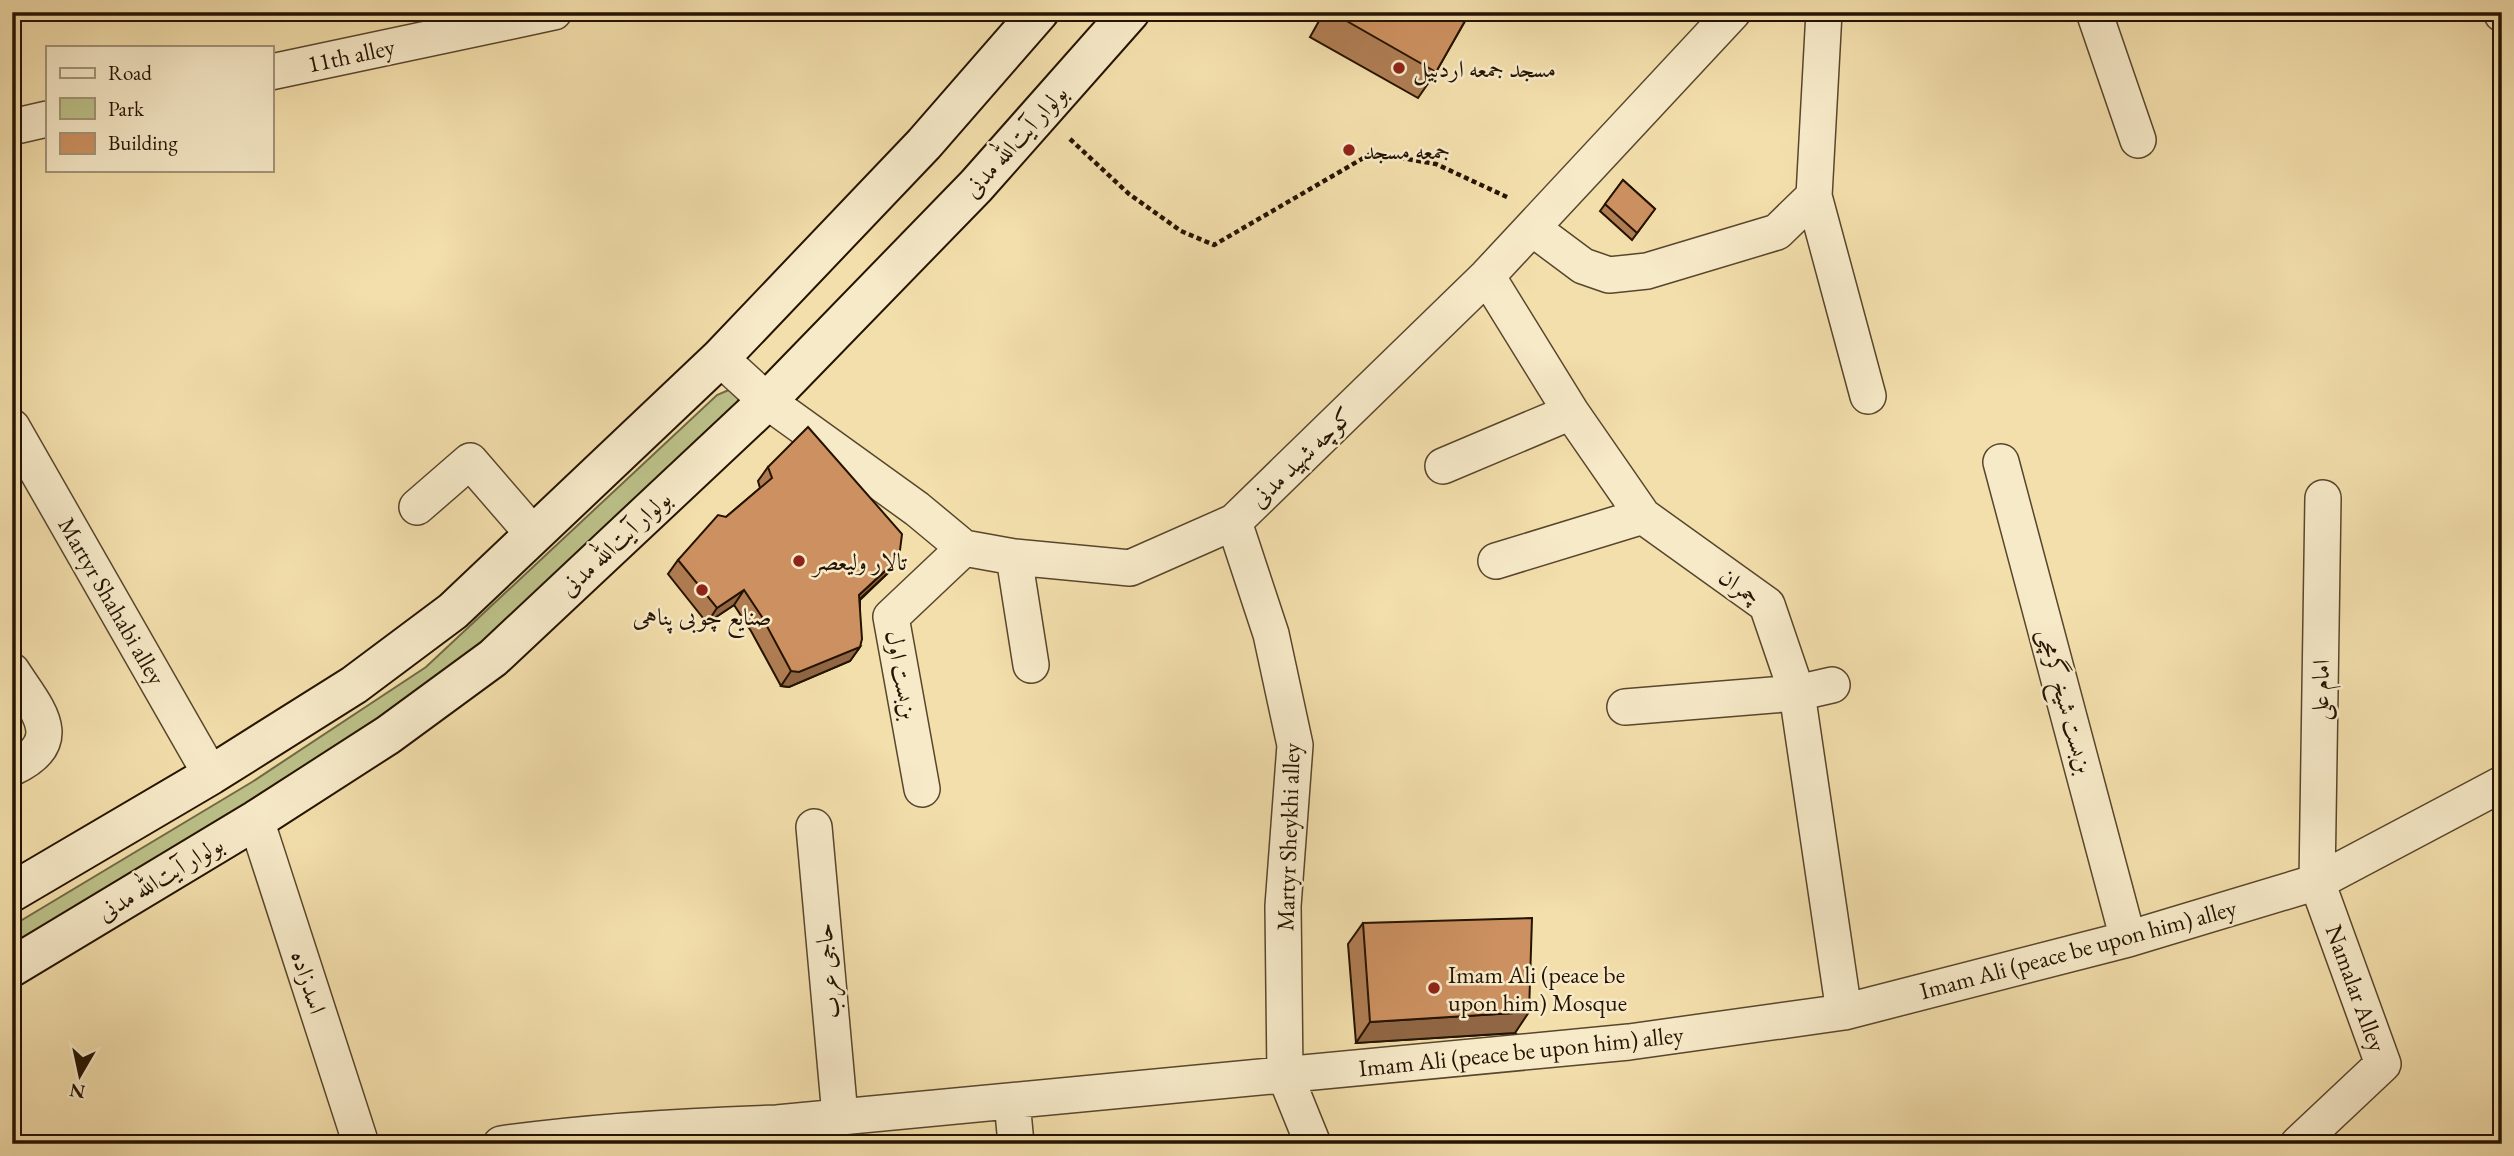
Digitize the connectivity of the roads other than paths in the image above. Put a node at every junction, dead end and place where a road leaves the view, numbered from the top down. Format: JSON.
{"nodes":[{"id":1,"x":554,"y":12,"type":"edge"},
{"id":2,"x":1039,"y":12,"type":"edge"},
{"id":3,"x":1130,"y":12,"type":"edge"},
{"id":4,"x":1733,"y":12,"type":"edge"},
{"id":5,"x":1824,"y":12,"type":"edge"},
{"id":6,"x":2094,"y":12,"type":"edge"},
{"id":7,"x":273,"y":72,"type":"edge"},
{"id":8,"x":46,"y":119,"type":"edge"},
{"id":9,"x":12,"y":127,"type":"edge"},
{"id":10,"x":2138,"y":140,"type":"dead end"},
{"id":11,"x":1814,"y":196,"type":"junction"},
{"id":12,"x":1538,"y":221,"type":"junction"},
{"id":13,"x":1487,"y":276,"type":"junction"},
{"id":14,"x":720,"y":358,"type":"junction"},
{"id":15,"x":1868,"y":396,"type":"dead end"},
{"id":16,"x":767,"y":401,"type":"junction"},
{"id":17,"x":1571,"y":411,"type":"junction"},
{"id":18,"x":12,"y":427,"type":"edge"},
{"id":19,"x":2001,"y":462,"type":"dead end"},
{"id":20,"x":1443,"y":466,"type":"dead end"},
{"id":21,"x":2323,"y":498,"type":"dead end"},
{"id":22,"x":417,"y":507,"type":"dead end"},
{"id":23,"x":1643,"y":516,"type":"junction"},
{"id":24,"x":1234,"y":523,"type":"junction"},
{"id":25,"x":534,"y":535,"type":"junction"},
{"id":26,"x":964,"y":548,"type":"junction"},
{"id":27,"x":1014,"y":557,"type":"junction"},
{"id":28,"x":1496,"y":561,"type":"dead end"},
{"id":29,"x":1031,"y":665,"type":"dead end"},
{"id":30,"x":12,"y":671,"type":"edge"},
{"id":31,"x":1832,"y":685,"type":"dead end"},
{"id":32,"x":1797,"y":694,"type":"junction"},
{"id":33,"x":1625,"y":708,"type":"dead end"},
{"id":34,"x":12,"y":768,"type":"edge"},
{"id":35,"x":211,"y":775,"type":"junction"},
{"id":36,"x":2502,"y":784,"type":"edge"},
{"id":37,"x":922,"y":789,"type":"dead end"},
{"id":38,"x":256,"y":820,"type":"junction"},
{"id":39,"x":814,"y":827,"type":"dead end"},
{"id":40,"x":2317,"y":882,"type":"junction"},
{"id":41,"x":12,"y":892,"type":"edge"},
{"id":42,"x":2128,"y":939,"type":"junction"},
{"id":43,"x":12,"y":967,"type":"edge"},
{"id":44,"x":1844,"y":1012,"type":"junction"},
{"id":45,"x":1285,"y":1075,"type":"junction"},
{"id":46,"x":1012,"y":1101,"type":"junction"},
{"id":47,"x":840,"y":1116,"type":"junction"},
{"id":48,"x":778,"y":1133,"type":"edge"},
{"id":49,"x":361,"y":1144,"type":"edge"},
{"id":50,"x":501,"y":1144,"type":"edge"},
{"id":51,"x":1016,"y":1144,"type":"edge"},
{"id":52,"x":1313,"y":1144,"type":"edge"},
{"id":53,"x":2298,"y":1144,"type":"edge"}],
"edges":[{"from":1,"to":7,"type":"street","name":"11th alley"},
{"from":2,"to":14,"type":"main road"},
{"from":3,"to":16,"type":"main road","name":"بولوار آیت‌الله مدنی"},
{"from":4,"to":12,"type":"street","name":"کوچه شهید مدنی"},
{"from":5,"to":11,"type":"street"},
{"from":6,"to":10,"type":"street"},
{"from":8,"to":9,"type":"street"},
{"from":11,"to":12,"type":"street"},
{"from":11,"to":15,"type":"street"},
{"from":12,"to":13,"type":"street","name":"کوچه شهید مدنی"},
{"from":13,"to":17,"type":"street","name":"چمران"},
{"from":13,"to":24,"type":"street","name":"کوچه شهید مدنی"},
{"from":14,"to":16,"type":"street","name":"کوچه شهید مدنی"},
{"from":14,"to":25,"type":"main road"},
{"from":16,"to":26,"type":"street","name":"کوچه شهید مدنی"},
{"from":16,"to":38,"type":"main road","name":"بولوار آیت‌الله مدنی"},
{"from":17,"to":20,"type":"street"},
{"from":17,"to":23,"type":"street","name":"چمران"},
{"from":18,"to":35,"type":"street","name":"Martyr Shahabi alley"},
{"from":19,"to":42,"type":"street","name":"بن‌بست شیخ گرمچی"},
{"from":21,"to":40,"type":"street","name":"امام علی"},
{"from":22,"to":25,"type":"street"},
{"from":23,"to":28,"type":"street"},
{"from":23,"to":32,"type":"street","name":"چمران"},
{"from":24,"to":27,"type":"street","name":"کوچه شهید مدنی"},
{"from":24,"to":45,"type":"street","name":"Martyr Sheykhi alley"},
{"from":25,"to":35,"type":"main road"},
{"from":26,"to":27,"type":"street","name":"کوچه شهید مدنی"},
{"from":26,"to":37,"type":"street","name":"بن‌بست اول"},
{"from":27,"to":29,"type":"street"},
{"from":30,"to":34,"type":"street"},
{"from":31,"to":32,"type":"street"},
{"from":32,"to":33,"type":"street"},
{"from":32,"to":44,"type":"street","name":"چمران"},
{"from":35,"to":41,"type":"main road"},
{"from":36,"to":40,"type":"street","name":"Imam Ali (peace be upon him) alley"},
{"from":38,"to":43,"type":"main road","name":"بولوار آیت‌الله مدنی"},
{"from":38,"to":49,"type":"street","name":"اسدزاده"},
{"from":39,"to":47,"type":"street","name":"حاجی عرب"},
{"from":40,"to":42,"type":"street","name":"Imam Ali (peace be upon him) alley"},
{"from":40,"to":53,"type":"street","name":"Namalar Alley"},
{"from":42,"to":44,"type":"street","name":"Imam Ali (peace be upon him) alley"},
{"from":44,"to":45,"type":"street","name":"Imam Ali (peace be upon him) alley"},
{"from":45,"to":46,"type":"street","name":"Imam Ali (peace be upon him) alley"},
{"from":45,"to":52,"type":"street"},
{"from":46,"to":47,"type":"street","name":"Imam Ali (peace be upon him) alley"},
{"from":46,"to":51,"type":"street"},
{"from":47,"to":48,"type":"street","name":"Imam Ali (peace be upon him) alley"},
{"from":48,"to":50,"type":"street","name":"Imam Ali (peace be upon him) alley"}]}
